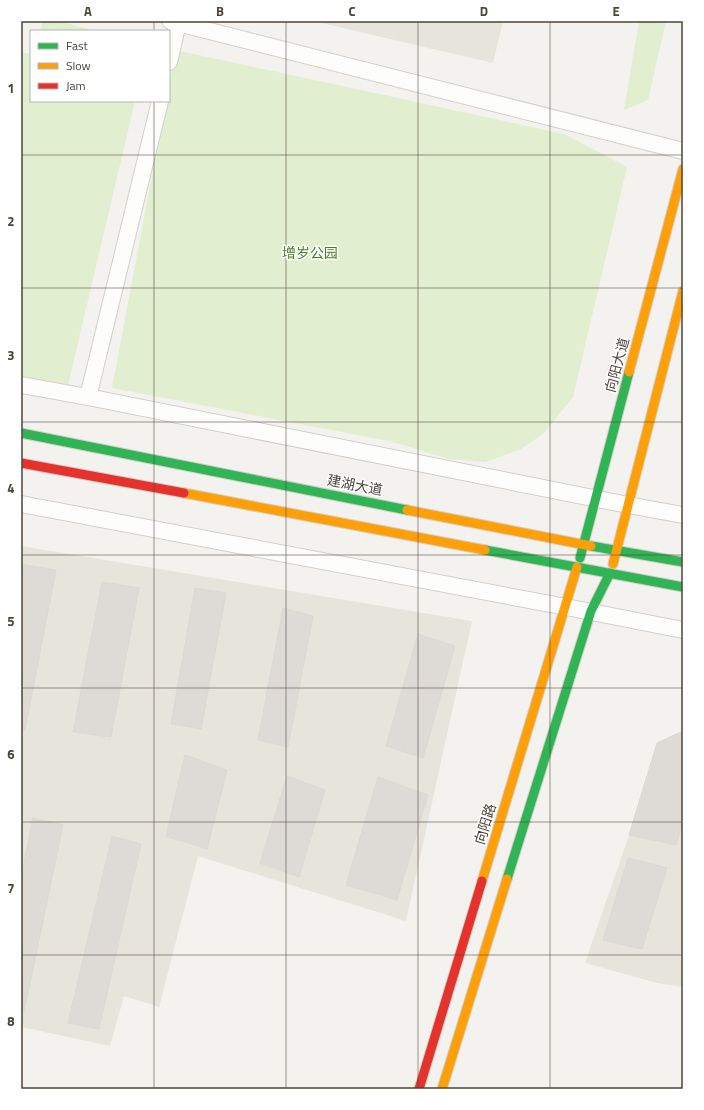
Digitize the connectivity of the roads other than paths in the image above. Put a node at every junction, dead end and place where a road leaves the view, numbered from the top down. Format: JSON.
{"nodes":[{"id":1,"x":174,"y":22,"type":"edge"},
{"id":2,"x":170,"y":54,"type":"edge"},
{"id":3,"x":160,"y":102,"type":"edge"},
{"id":4,"x":683,"y":151,"type":"edge"},
{"id":5,"x":683,"y":169,"type":"edge"},
{"id":6,"x":683,"y":291,"type":"edge"},
{"id":7,"x":21,"y":385,"type":"edge"},
{"id":8,"x":88,"y":397,"type":"junction"},
{"id":9,"x":21,"y":434,"type":"edge"},
{"id":10,"x":21,"y":463,"type":"edge"},
{"id":11,"x":596,"y":498,"type":"junction"},
{"id":12,"x":21,"y":504,"type":"edge"},
{"id":13,"x":628,"y":505,"type":"junction"},
{"id":14,"x":683,"y":515,"type":"edge"},
{"id":15,"x":584,"y":544,"type":"junction"},
{"id":16,"x":617,"y":550,"type":"junction"},
{"id":17,"x":683,"y":562,"type":"edge"},
{"id":18,"x":577,"y":567,"type":"junction"},
{"id":19,"x":610,"y":573,"type":"junction"},
{"id":20,"x":683,"y":587,"type":"edge"},
{"id":21,"x":566,"y":607,"type":"junction"},
{"id":22,"x":591,"y":611,"type":"junction"},
{"id":23,"x":683,"y":630,"type":"edge"},
{"id":24,"x":419,"y":1089,"type":"edge"},
{"id":25,"x":442,"y":1089,"type":"edge"}],
"edges":[{"from":1,"to":2,"type":"street"},
{"from":1,"to":4,"type":"street"},
{"from":3,"to":8,"type":"street"},
{"from":5,"to":11,"type":"main road","name":"向阳大道"},
{"from":6,"to":13,"type":"main road"},
{"from":7,"to":8,"type":"street"},
{"from":8,"to":11,"type":"street"},
{"from":9,"to":15,"type":"main road","name":"建湖大道"},
{"from":10,"to":18,"type":"main road"},
{"from":11,"to":13,"type":"street"},
{"from":11,"to":15,"type":"main road","name":"向阳大道"},
{"from":12,"to":21,"type":"street"},
{"from":13,"to":14,"type":"street"},
{"from":13,"to":16,"type":"main road"},
{"from":15,"to":16,"type":"main road","name":"建湖大道"},
{"from":15,"to":18,"type":"main road","name":"向阳大道"},
{"from":16,"to":17,"type":"main road","name":"建湖大道"},
{"from":16,"to":19,"type":"main road"},
{"from":18,"to":19,"type":"main road"},
{"from":18,"to":21,"type":"main road","name":"向阳路"},
{"from":19,"to":20,"type":"main road"},
{"from":19,"to":22,"type":"main road"},
{"from":21,"to":22,"type":"street"},
{"from":21,"to":24,"type":"main road","name":"向阳路"},
{"from":22,"to":23,"type":"street"},
{"from":22,"to":25,"type":"main road"}]}
